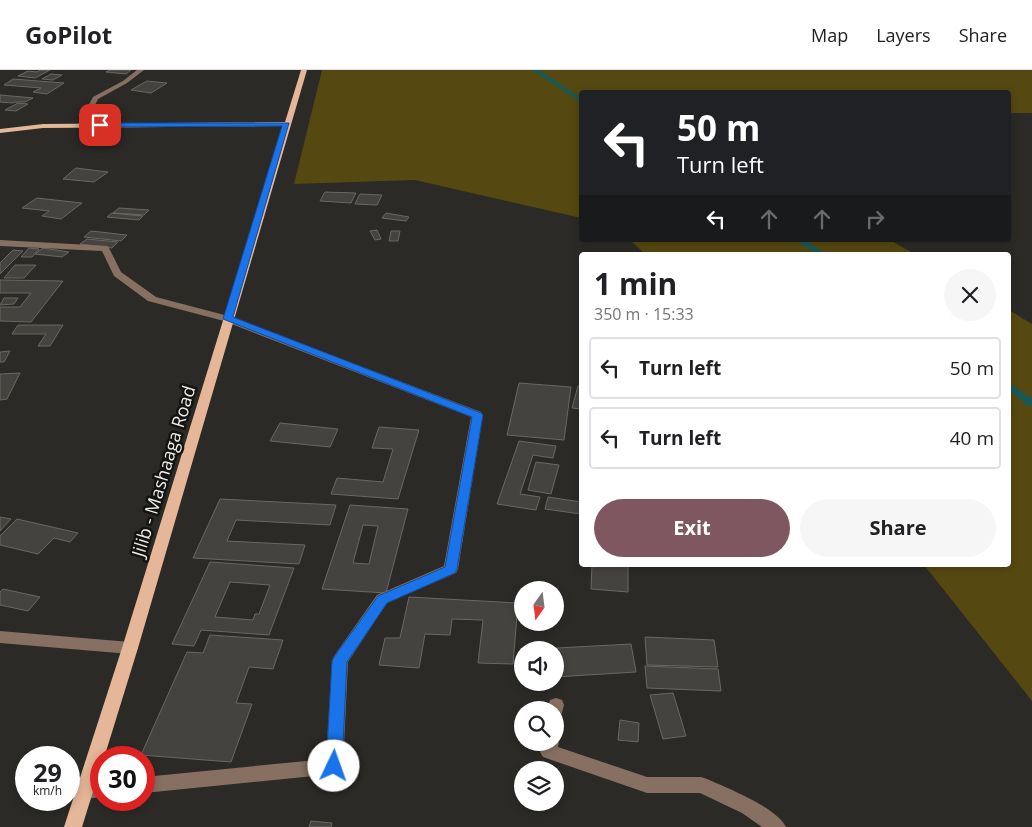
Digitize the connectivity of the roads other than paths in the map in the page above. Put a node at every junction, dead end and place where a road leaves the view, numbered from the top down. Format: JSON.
{"nodes":[{"id":1,"x":141,"y":70,"type":"edge"},
{"id":2,"x":304,"y":70,"type":"edge"},
{"id":3,"x":286,"y":124,"type":"junction"},
{"id":4,"x":81,"y":126,"type":"junction"},
{"id":5,"x":0,"y":131,"type":"edge"},
{"id":6,"x":0,"y":243,"type":"edge"},
{"id":7,"x":228,"y":319,"type":"junction"},
{"id":8,"x":0,"y":637,"type":"edge"},
{"id":9,"x":130,"y":648,"type":"junction"},
{"id":10,"x":104,"y":746,"type":"edge"},
{"id":11,"x":549,"y":751,"type":"edge"},
{"id":12,"x":155,"y":784,"type":"edge"},
{"id":13,"x":90,"y":796,"type":"edge"},
{"id":14,"x":73,"y":827,"type":"edge"},
{"id":15,"x":777,"y":827,"type":"edge"}],
"edges":[{"from":1,"to":4,"type":"street"},
{"from":2,"to":3,"type":"main road","name":"Jilib - Mashaaga Road"},
{"from":3,"to":4,"type":"main road"},
{"from":3,"to":7,"type":"main road","name":"Jilib - Mashaaga Road"},
{"from":4,"to":5,"type":"main road"},
{"from":6,"to":7,"type":"street"},
{"from":7,"to":9,"type":"main road","name":"Jilib - Mashaaga Road"},
{"from":7,"to":12,"type":"street"},
{"from":8,"to":9,"type":"street"},
{"from":9,"to":10,"type":"main road","name":"Jilib - Mashaaga Road"},
{"from":11,"to":15,"type":"street"},
{"from":13,"to":14,"type":"main road","name":"Jilib - Mashaaga Road"}]}
